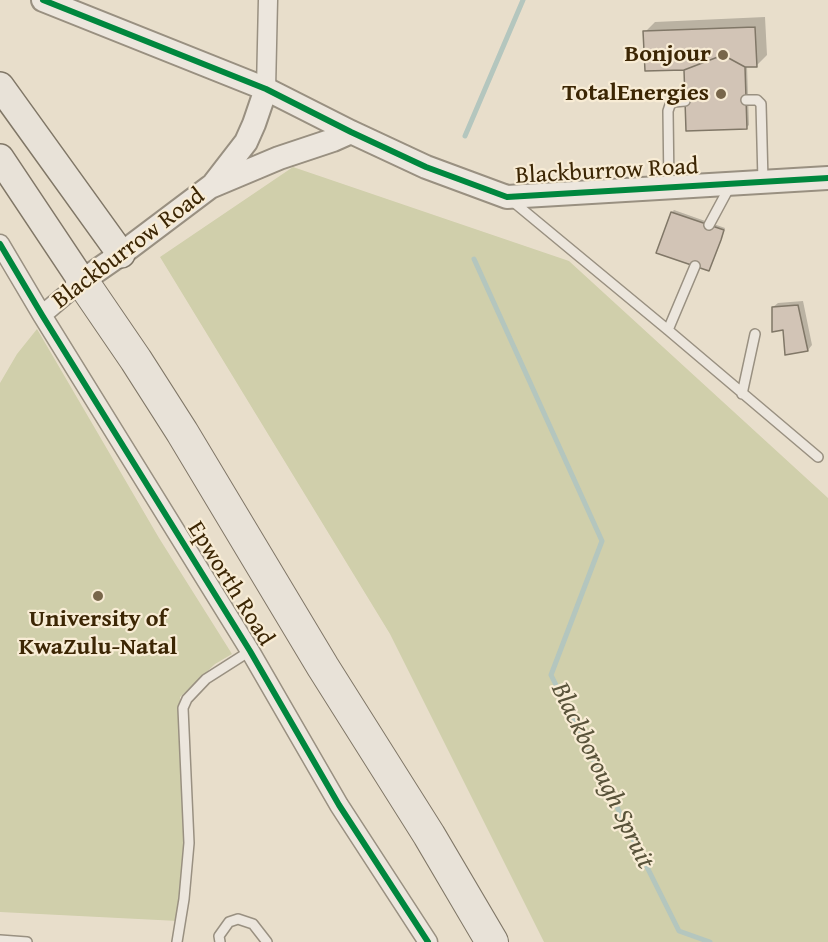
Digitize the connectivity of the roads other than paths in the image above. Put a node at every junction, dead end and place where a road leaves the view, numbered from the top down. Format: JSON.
{"nodes":[{"id":1,"x":43,"y":0,"type":"edge"},
{"id":2,"x":268,"y":0,"type":"edge"},
{"id":3,"x":0,"y":86,"type":"edge"},
{"id":4,"x":266,"y":89,"type":"junction"},
{"id":5,"x":746,"y":100,"type":"dead end"},
{"id":6,"x":686,"y":101,"type":"dead end"},
{"id":7,"x":351,"y":132,"type":"junction"},
{"id":8,"x":0,"y":158,"type":"edge"},
{"id":9,"x":828,"y":178,"type":"edge"},
{"id":10,"x":763,"y":182,"type":"junction"},
{"id":11,"x":732,"y":183,"type":"junction"},
{"id":12,"x":210,"y":188,"type":"junction"},
{"id":13,"x":669,"y":188,"type":"junction"},
{"id":14,"x":507,"y":197,"type":"junction"},
{"id":15,"x":709,"y":225,"type":"dead end"},
{"id":16,"x":0,"y":244,"type":"edge"},
{"id":17,"x":122,"y":254,"type":"junction"},
{"id":18,"x":695,"y":266,"type":"dead end"},
{"id":19,"x":82,"y":281,"type":"junction"},
{"id":20,"x":42,"y":315,"type":"junction"},
{"id":21,"x":668,"y":330,"type":"junction"},
{"id":22,"x":755,"y":334,"type":"dead end"},
{"id":23,"x":742,"y":394,"type":"junction"},
{"id":24,"x":818,"y":457,"type":"dead end"},
{"id":25,"x":250,"y":651,"type":"junction"},
{"id":26,"x":0,"y":940,"type":"edge"},
{"id":27,"x":27,"y":942,"type":"edge"},
{"id":28,"x":177,"y":942,"type":"edge"},
{"id":29,"x":220,"y":942,"type":"edge"},
{"id":30,"x":267,"y":942,"type":"edge"},
{"id":31,"x":428,"y":942,"type":"edge"},
{"id":32,"x":492,"y":942,"type":"edge"}],
"edges":[{"from":1,"to":4,"type":"street","name":"Blackburrow Road"},
{"from":2,"to":4,"type":"street"},
{"from":3,"to":17,"type":"main road"},
{"from":4,"to":7,"type":"street","name":"Blackburrow Road"},
{"from":4,"to":12,"type":"street"},
{"from":5,"to":10,"type":"lane"},
{"from":6,"to":13,"type":"lane"},
{"from":7,"to":12,"type":"street","name":"Blackburrow Road"},
{"from":7,"to":14,"type":"street","name":"Blackburrow Road"},
{"from":8,"to":19,"type":"main road"},
{"from":9,"to":10,"type":"street","name":"Blackburrow Road"},
{"from":10,"to":11,"type":"street","name":"Blackburrow Road"},
{"from":11,"to":13,"type":"street","name":"Blackburrow Road"},
{"from":11,"to":15,"type":"lane"},
{"from":12,"to":17,"type":"street","name":"Blackburrow Road"},
{"from":13,"to":14,"type":"street","name":"Blackburrow Road"},
{"from":14,"to":21,"type":"lane"},
{"from":16,"to":20,"type":"street","name":"Epworth Road"},
{"from":17,"to":19,"type":"street","name":"Blackburrow Road"},
{"from":18,"to":21,"type":"lane"},
{"from":19,"to":20,"type":"street","name":"Blackburrow Road"},
{"from":19,"to":32,"type":"highway"},
{"from":20,"to":25,"type":"street","name":"Epworth Road"},
{"from":21,"to":23,"type":"lane"},
{"from":22,"to":23,"type":"lane"},
{"from":23,"to":24,"type":"lane"},
{"from":25,"to":28,"type":"lane"},
{"from":25,"to":31,"type":"street","name":"Epworth Road"},
{"from":26,"to":27,"type":"lane"},
{"from":29,"to":30,"type":"lane"}]}
